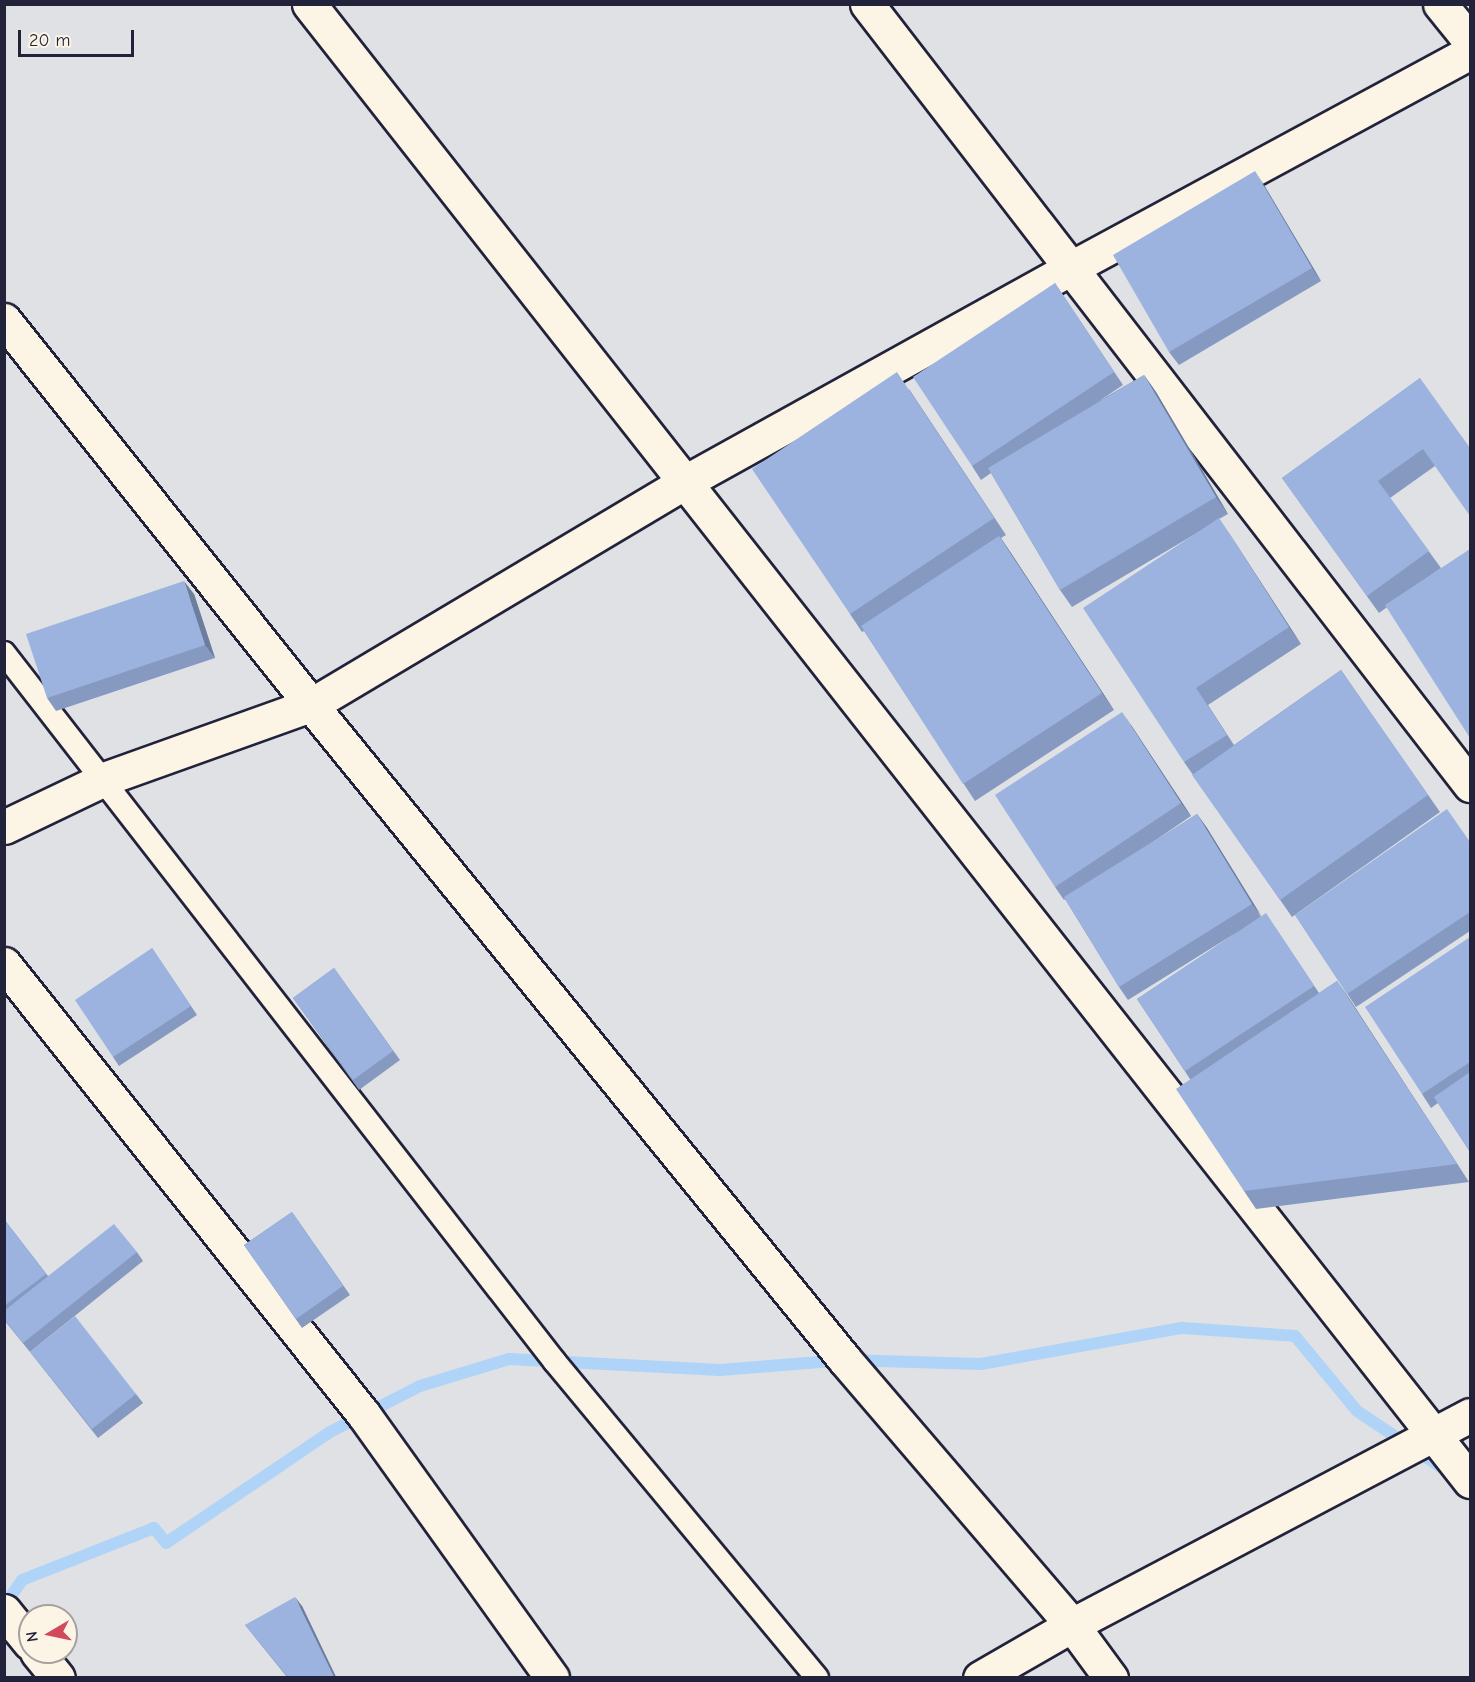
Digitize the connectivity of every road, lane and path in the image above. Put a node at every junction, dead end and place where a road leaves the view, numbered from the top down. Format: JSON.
{"nodes":[{"id":1,"x":309,"y":4,"type":"edge"},
{"id":2,"x":867,"y":4,"type":"edge"},
{"id":3,"x":1440,"y":4,"type":"edge"},
{"id":4,"x":1470,"y":41,"type":"edge"},
{"id":5,"x":1470,"y":52,"type":"edge"},
{"id":6,"x":1071,"y":268,"type":"junction"},
{"id":7,"x":4,"y":320,"type":"edge"},
{"id":8,"x":685,"y":482,"type":"junction"},
{"id":9,"x":4,"y":653,"type":"edge"},
{"id":10,"x":311,"y":705,"type":"junction"},
{"id":11,"x":104,"y":779,"type":"junction"},
{"id":12,"x":1470,"y":785,"type":"edge"},
{"id":13,"x":4,"y":827,"type":"edge"},
{"id":14,"x":4,"y":964,"type":"edge"},
{"id":15,"x":1470,"y":1415,"type":"edge"},
{"id":16,"x":1433,"y":1434,"type":"junction"},
{"id":17,"x":1470,"y":1481,"type":"edge"},
{"id":18,"x":4,"y":1611,"type":"edge"},
{"id":19,"x":1072,"y":1625,"type":"junction"},
{"id":20,"x":18,"y":1628,"type":"edge"},
{"id":21,"x":47,"y":1664,"type":"edge"},
{"id":22,"x":57,"y":1677,"type":"edge"},
{"id":23,"x":552,"y":1677,"type":"edge"},
{"id":24,"x":817,"y":1677,"type":"edge"},
{"id":25,"x":980,"y":1677,"type":"edge"},
{"id":26,"x":1111,"y":1677,"type":"edge"}],
"edges":[{"from":1,"to":8,"type":"street"},
{"from":2,"to":6,"type":"street"},
{"from":3,"to":4,"type":"street"},
{"from":5,"to":6,"type":"street"},
{"from":6,"to":8,"type":"street"},
{"from":6,"to":12,"type":"street"},
{"from":7,"to":10,"type":"street"},
{"from":8,"to":10,"type":"street"},
{"from":8,"to":16,"type":"street"},
{"from":9,"to":11,"type":"lane"},
{"from":10,"to":11,"type":"street"},
{"from":10,"to":19,"type":"street"},
{"from":11,"to":13,"type":"street"},
{"from":11,"to":24,"type":"lane"},
{"from":14,"to":23,"type":"street"},
{"from":15,"to":16,"type":"street"},
{"from":16,"to":17,"type":"street"},
{"from":16,"to":19,"type":"street"},
{"from":18,"to":20,"type":"street"},
{"from":19,"to":25,"type":"street"},
{"from":19,"to":26,"type":"street"},
{"from":21,"to":22,"type":"street"}]}
